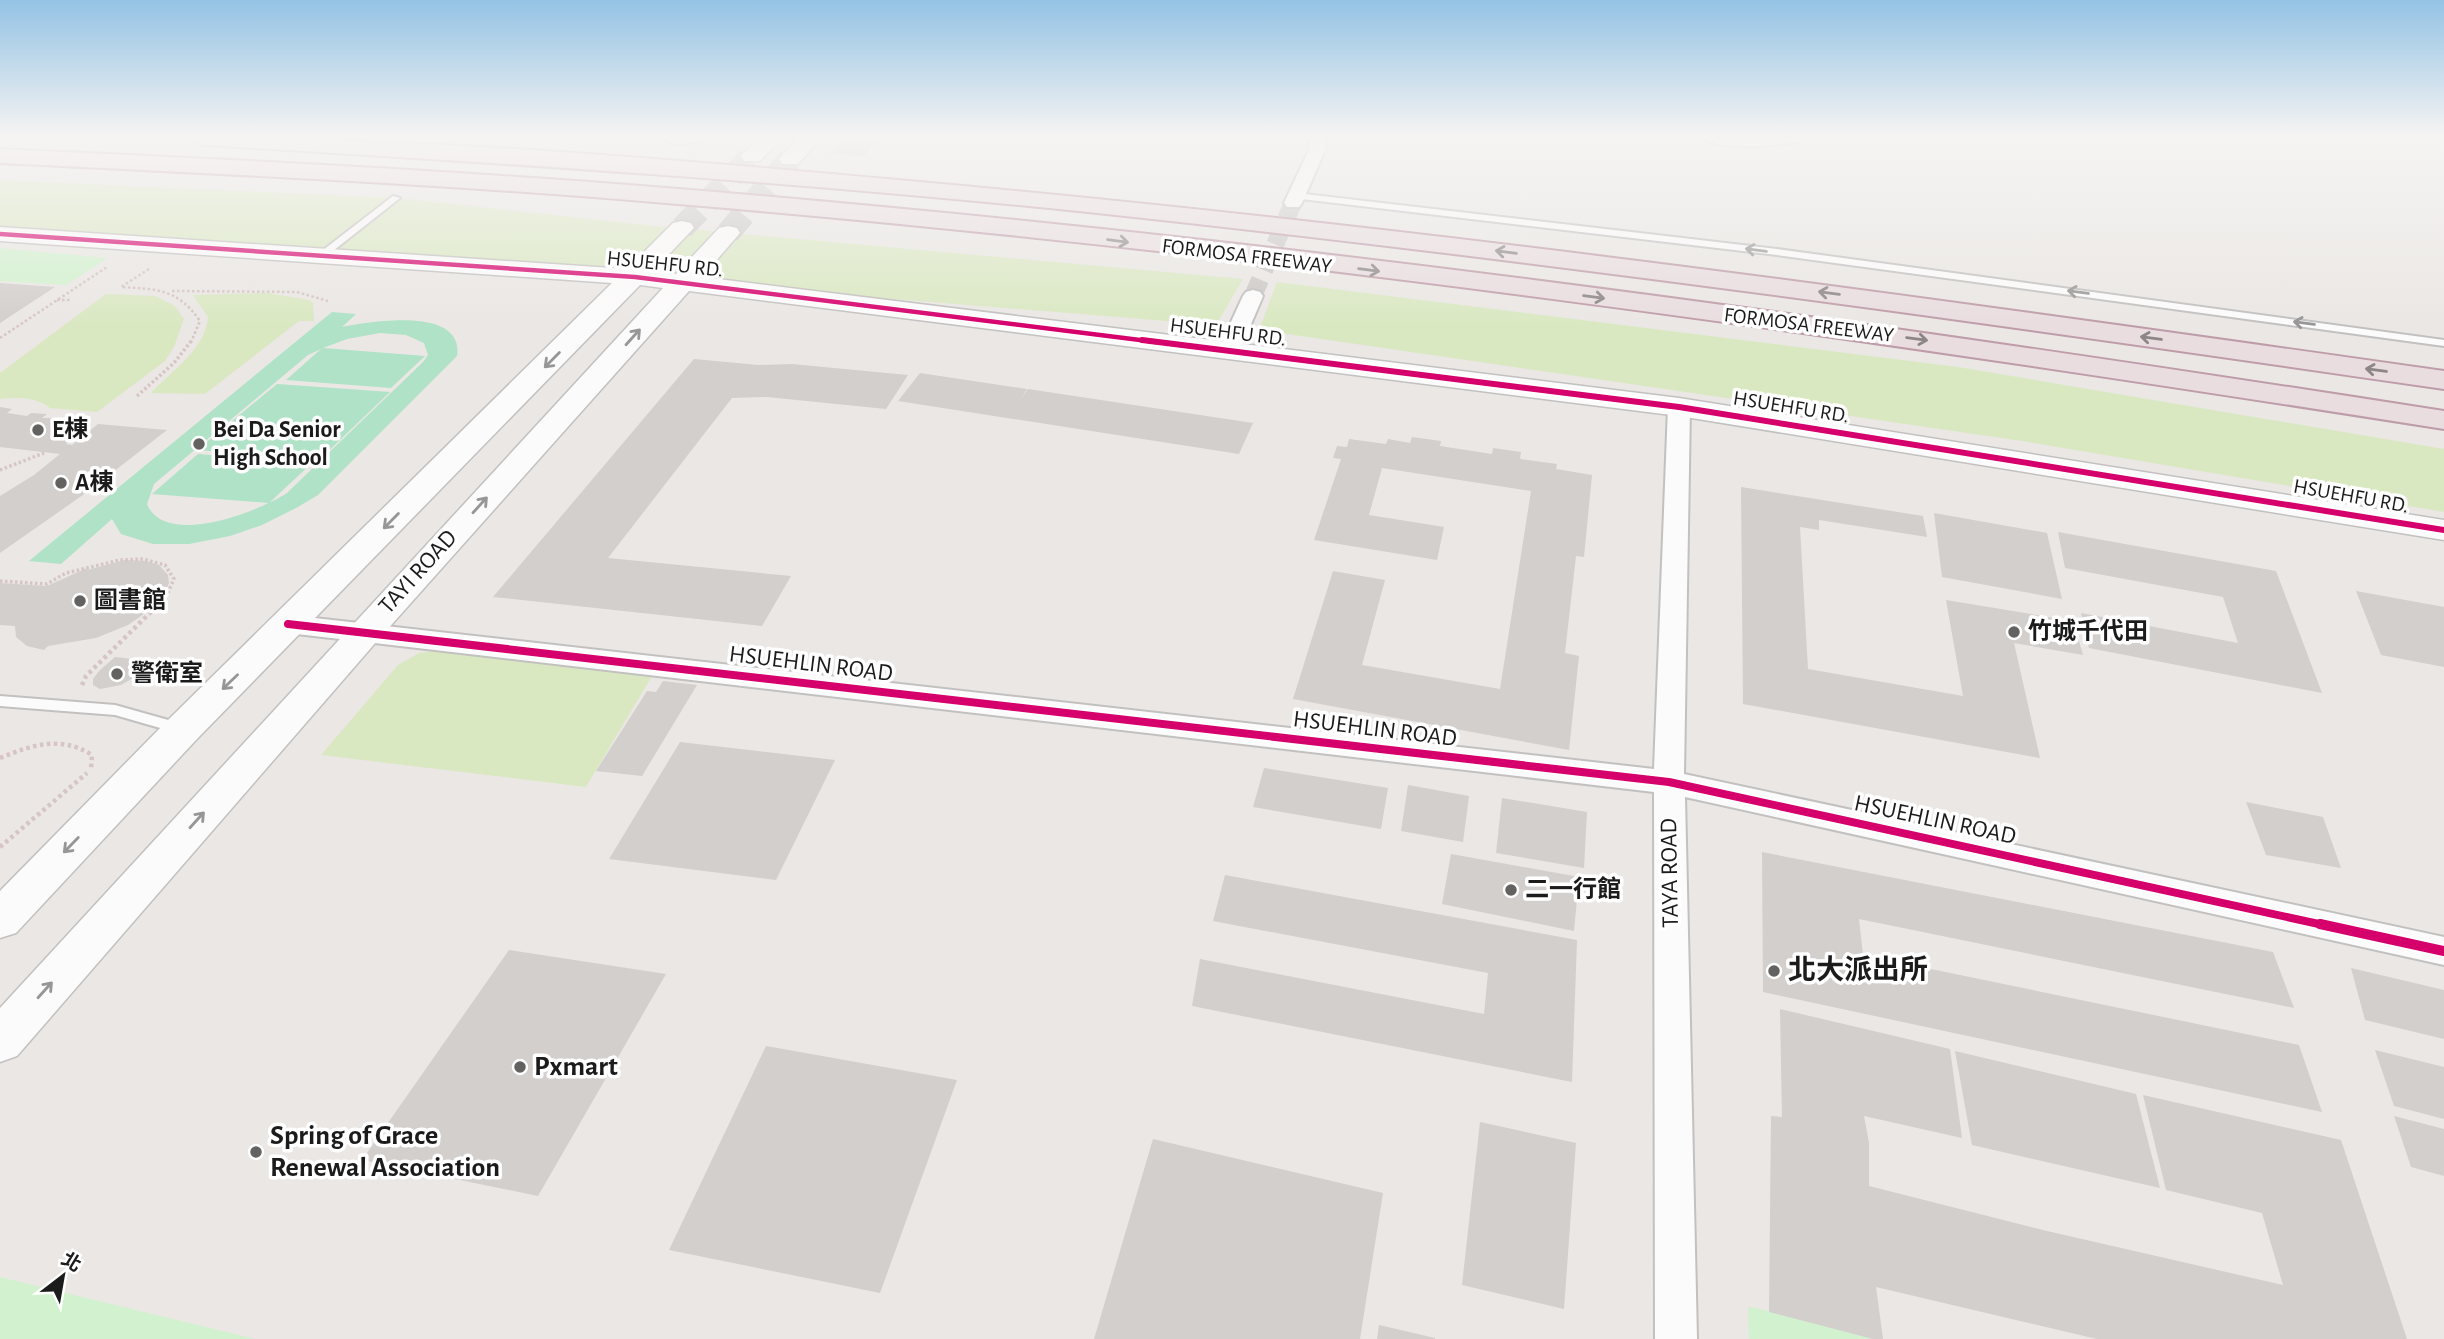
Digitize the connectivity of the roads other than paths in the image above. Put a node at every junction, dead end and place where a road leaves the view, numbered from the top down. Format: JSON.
{"nodes":[{"id":1,"x":393,"y":200,"type":"edge"},
{"id":2,"x":706,"y":200,"type":"edge"},
{"id":3,"x":1036,"y":200,"type":"edge"},
{"id":4,"x":1299,"y":200,"type":"edge"},
{"id":5,"x":682,"y":228,"type":"tunnel mouth"},
{"id":6,"x":728,"y":233,"type":"tunnel mouth"},
{"id":7,"x":0,"y":234,"type":"edge"},
{"id":8,"x":321,"y":256,"type":"junction"},
{"id":9,"x":635,"y":277,"type":"junction"},
{"id":10,"x":683,"y":282,"type":"junction"},
{"id":11,"x":1253,"y":296,"type":"tunnel mouth"},
{"id":12,"x":2444,"y":343,"type":"edge"},
{"id":13,"x":1229,"y":350,"type":"junction"},
{"id":14,"x":2444,"y":380,"type":"edge"},
{"id":15,"x":1679,"y":407,"type":"junction"},
{"id":16,"x":2444,"y":420,"type":"edge"},
{"id":17,"x":2444,"y":530,"type":"edge"},
{"id":18,"x":288,"y":624,"type":"junction"},
{"id":19,"x":364,"y":632,"type":"junction"},
{"id":20,"x":0,"y":701,"type":"edge"},
{"id":21,"x":182,"y":730,"type":"junction"},
{"id":22,"x":1669,"y":782,"type":"junction"},
{"id":23,"x":0,"y":920,"type":"edge"},
{"id":24,"x":2444,"y":951,"type":"edge"},
{"id":25,"x":0,"y":1041,"type":"edge"},
{"id":26,"x":1676,"y":1339,"type":"edge"}],
"edges":[{"from":1,"to":8,"type":"lane"},
{"from":2,"to":16,"type":"highway","name":"FORMOSA FREEWAY","one_way":true},
{"from":14,"to":3,"type":"highway","name":"FORMOSA FREEWAY","one_way":true},
{"from":12,"to":4,"type":"lane","one_way":true},
{"from":5,"to":9,"type":"street"},
{"from":6,"to":10,"type":"street","name":"TAYI ROAD"},
{"from":7,"to":8,"type":"street","name":"HSUEHFU RD."},
{"from":8,"to":9,"type":"street","name":"HSUEHFU RD."},
{"from":9,"to":10,"type":"street","name":"HSUEHFU RD."},
{"from":9,"to":18,"type":"street","one_way":true},
{"from":10,"to":13,"type":"street","name":"HSUEHFU RD."},
{"from":19,"to":10,"type":"street","name":"TAYI ROAD","one_way":true},
{"from":11,"to":13,"type":"street"},
{"from":13,"to":15,"type":"street","name":"HSUEHFU RD."},
{"from":15,"to":17,"type":"street","name":"HSUEHFU RD."},
{"from":15,"to":22,"type":"street","name":"TAYA ROAD"},
{"from":18,"to":19,"type":"street","name":"HSUEHLIN ROAD"},
{"from":18,"to":21,"type":"street","one_way":true},
{"from":19,"to":22,"type":"street","name":"HSUEHLIN ROAD"},
{"from":25,"to":19,"type":"street","name":"TAYI ROAD","one_way":true},
{"from":20,"to":21,"type":"lane"},
{"from":21,"to":23,"type":"street","one_way":true},
{"from":22,"to":24,"type":"street","name":"HSUEHLIN ROAD"},
{"from":22,"to":26,"type":"street","name":"TAYA ROAD"}]}
